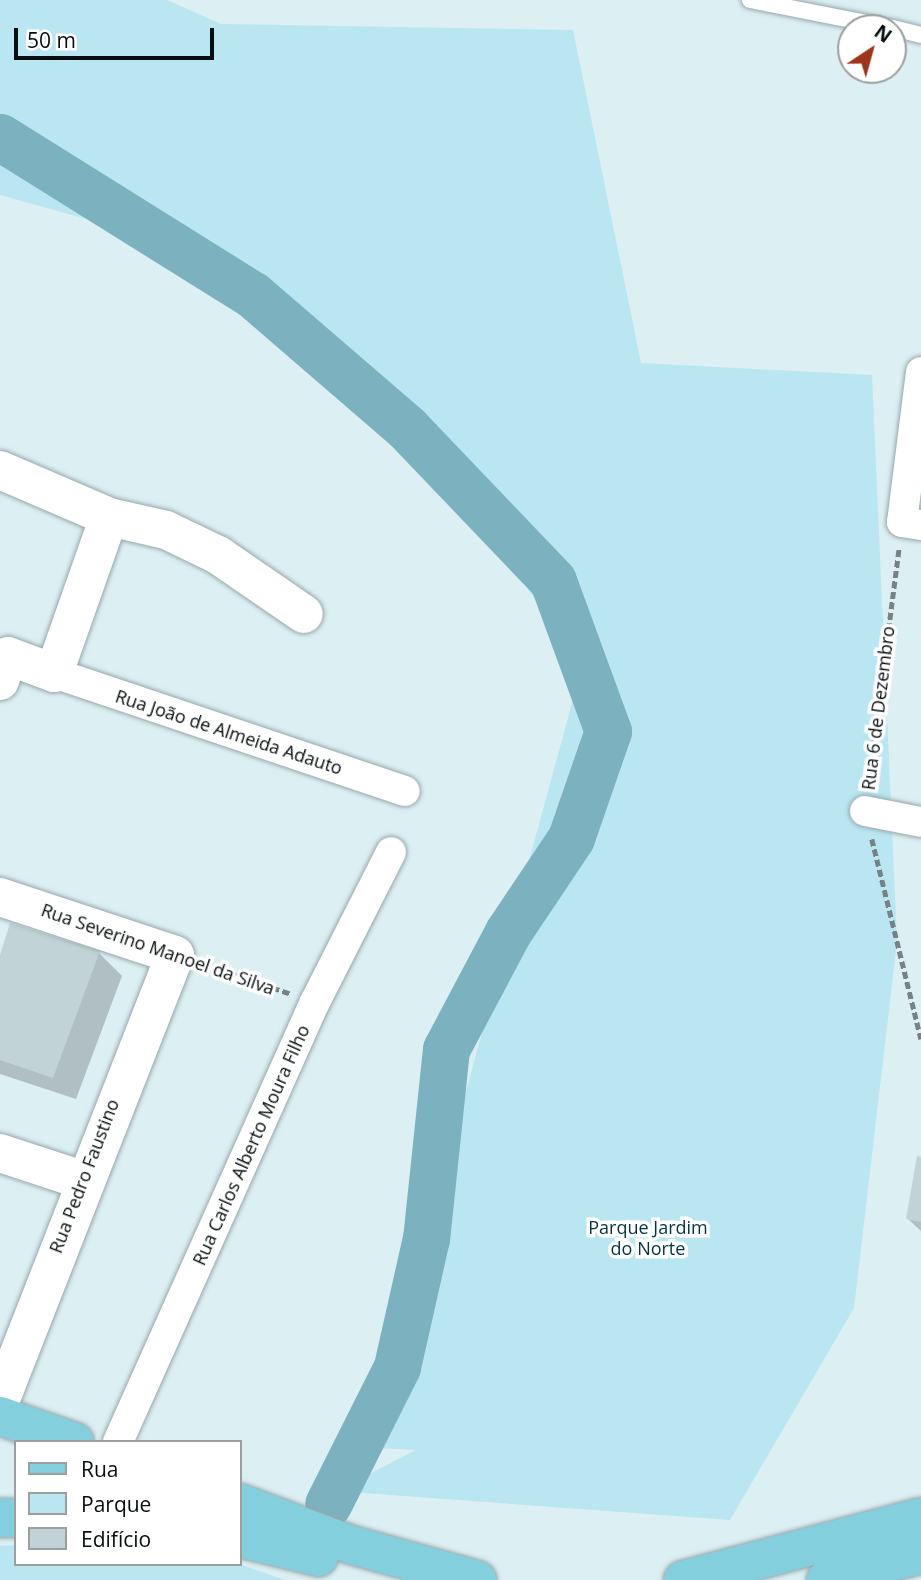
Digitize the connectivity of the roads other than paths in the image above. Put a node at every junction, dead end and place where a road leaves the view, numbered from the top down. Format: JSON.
{"nodes":[{"id":1,"x":750,"y":0,"type":"edge"},
{"id":2,"x":837,"y":17,"type":"edge"},
{"id":3,"x":921,"y":372,"type":"edge"},
{"id":4,"x":0,"y":470,"type":"edge"},
{"id":5,"x":109,"y":517,"type":"junction"},
{"id":6,"x":912,"y":524,"type":"edge"},
{"id":7,"x":304,"y":614,"type":"dead end"},
{"id":8,"x":3,"y":664,"type":"edge"},
{"id":9,"x":54,"y":673,"type":"junction"},
{"id":10,"x":405,"y":791,"type":"dead end"},
{"id":11,"x":865,"y":811,"type":"road end"},
{"id":12,"x":921,"y":822,"type":"edge"},
{"id":13,"x":391,"y":852,"type":"dead end"},
{"id":14,"x":0,"y":897,"type":"edge"},
{"id":15,"x":175,"y":955,"type":"joint"},
{"id":16,"x":0,"y":1153,"type":"edge"},
{"id":17,"x":82,"y":1180,"type":"junction"},
{"id":18,"x":0,"y":1401,"type":"edge"},
{"id":19,"x":0,"y":1416,"type":"edge"},
{"id":20,"x":66,"y":1440,"type":"edge"},
{"id":21,"x":119,"y":1440,"type":"edge"},
{"id":22,"x":242,"y":1504,"type":"edge"},
{"id":23,"x":921,"y":1517,"type":"edge"},
{"id":24,"x":242,"y":1538,"type":"edge"},
{"id":25,"x":921,"y":1554,"type":"edge"},
{"id":26,"x":378,"y":1580,"type":"edge"},
{"id":27,"x":477,"y":1580,"type":"edge"},
{"id":28,"x":683,"y":1580,"type":"edge"},
{"id":29,"x":825,"y":1580,"type":"edge"}],
"edges":[{"from":1,"to":2,"type":"lane"},
{"from":3,"to":6,"type":"street"},
{"from":4,"to":5,"type":"street"},
{"from":5,"to":7,"type":"street"},
{"from":5,"to":9,"type":"street"},
{"from":8,"to":9,"type":"street"},
{"from":9,"to":10,"type":"street","name":"Rua João de Almeida Adauto"},
{"from":11,"to":12,"type":"street"},
{"from":13,"to":21,"type":"street","name":"Rua Carlos Alberto Moura Filho"},
{"from":14,"to":15,"type":"street","name":"Rua Severino Manoel da Silva"},
{"from":15,"to":17,"type":"street","name":"Rua Pedro Faustino"},
{"from":16,"to":17,"type":"street"},
{"from":17,"to":18,"type":"street","name":"Rua Pedro Faustino"},
{"from":19,"to":20,"type":"main road"},
{"from":22,"to":27,"type":"main road"},
{"from":23,"to":28,"type":"main road"},
{"from":24,"to":26,"type":"main road"},
{"from":25,"to":29,"type":"main road"}]}
